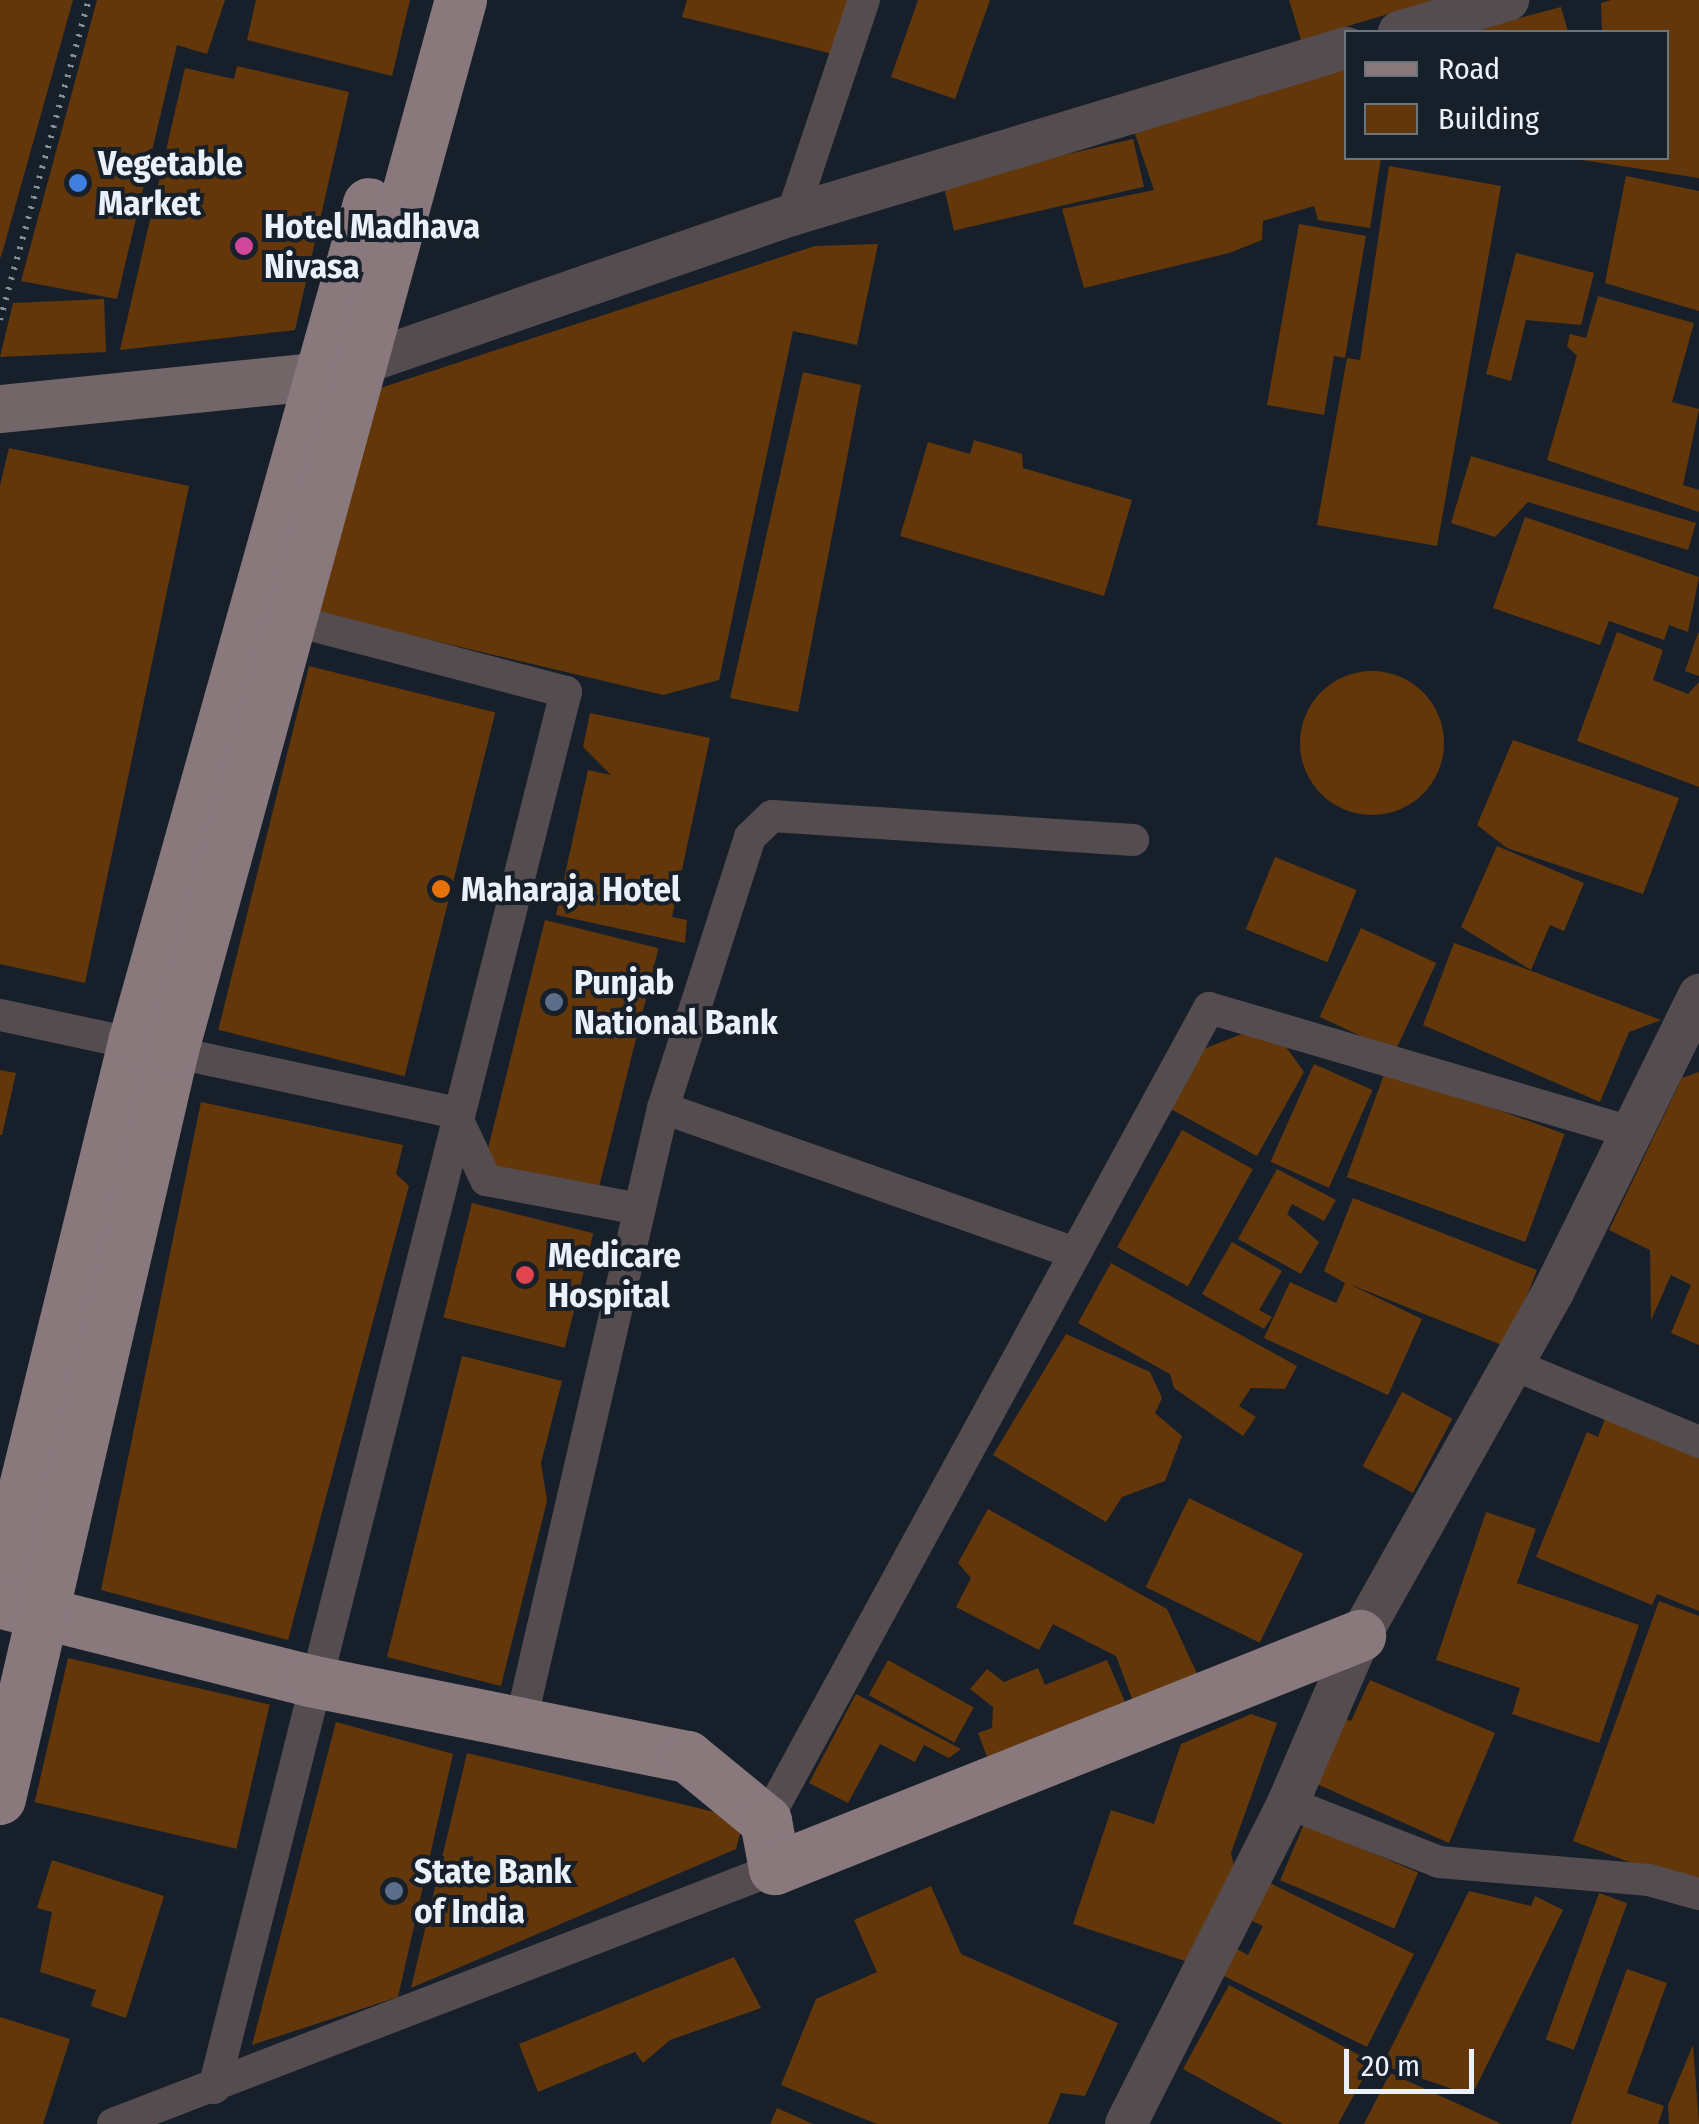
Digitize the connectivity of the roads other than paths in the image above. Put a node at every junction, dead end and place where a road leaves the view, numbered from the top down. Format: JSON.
{"nodes":[{"id":1,"x":434,"y":0,"type":"edge"},
{"id":2,"x":461,"y":0,"type":"edge"},
{"id":3,"x":864,"y":0,"type":"edge"},
{"id":4,"x":1508,"y":0,"type":"edge"},
{"id":5,"x":1406,"y":30,"type":"edge"},
{"id":6,"x":1344,"y":49,"type":"edge"},
{"id":7,"x":792,"y":215,"type":"junction"},
{"id":8,"x":337,"y":372,"type":"junction"},
{"id":9,"x":0,"y":409,"type":"edge"},
{"id":10,"x":271,"y":614,"type":"junction"},
{"id":11,"x":1133,"y":840,"type":"dead end"},
{"id":12,"x":1699,"y":996,"type":"edge"},
{"id":13,"x":0,"y":1015,"type":"edge"},
{"id":14,"x":154,"y":1044,"type":"junction"},
{"id":15,"x":1691,"y":1048,"type":"edge"},
{"id":16,"x":663,"y":1108,"type":"junction"},
{"id":17,"x":454,"y":1112,"type":"junction"},
{"id":18,"x":1636,"y":1134,"type":"junction"},
{"id":19,"x":639,"y":1209,"type":"junction"},
{"id":20,"x":1075,"y":1253,"type":"junction"},
{"id":21,"x":1512,"y":1364,"type":"junction"},
{"id":22,"x":1699,"y":1442,"type":"edge"},
{"id":23,"x":13,"y":1602,"type":"edge"},
{"id":24,"x":1360,"y":1636,"type":"junction"},
{"id":25,"x":310,"y":1682,"type":"junction"},
{"id":26,"x":522,"y":1717,"type":"junction"},
{"id":27,"x":0,"y":1799,"type":"edge"},
{"id":28,"x":1288,"y":1803,"type":"junction"},
{"id":29,"x":771,"y":1845,"type":"junction"},
{"id":30,"x":1699,"y":1894,"type":"edge"},
{"id":31,"x":214,"y":2088,"type":"junction"},
{"id":32,"x":113,"y":2124,"type":"edge"},
{"id":33,"x":1126,"y":2124,"type":"edge"}],
"edges":[{"from":1,"to":8,"type":"main road"},
{"from":2,"to":8,"type":"main road"},
{"from":3,"to":7,"type":"street"},
{"from":4,"to":5,"type":"street"},
{"from":6,"to":7,"type":"street"},
{"from":7,"to":8,"type":"street"},
{"from":8,"to":9,"type":"main road"},
{"from":8,"to":10,"type":"main road"},
{"from":10,"to":14,"type":"main road"},
{"from":10,"to":17,"type":"street"},
{"from":11,"to":16,"type":"street"},
{"from":12,"to":15,"type":"street"},
{"from":13,"to":14,"type":"street"},
{"from":14,"to":17,"type":"street"},
{"from":14,"to":23,"type":"main road"},
{"from":15,"to":18,"type":"street"},
{"from":16,"to":19,"type":"street"},
{"from":16,"to":20,"type":"street"},
{"from":17,"to":19,"type":"street"},
{"from":17,"to":25,"type":"street"},
{"from":18,"to":20,"type":"street"},
{"from":18,"to":21,"type":"street"},
{"from":19,"to":26,"type":"street"},
{"from":20,"to":29,"type":"street"},
{"from":21,"to":22,"type":"street"},
{"from":21,"to":24,"type":"street"},
{"from":23,"to":25,"type":"main road"},
{"from":23,"to":27,"type":"main road"},
{"from":24,"to":28,"type":"street"},
{"from":24,"to":29,"type":"main road"},
{"from":25,"to":26,"type":"main road"},
{"from":25,"to":31,"type":"street"},
{"from":26,"to":29,"type":"main road"},
{"from":28,"to":30,"type":"street"},
{"from":28,"to":33,"type":"street"},
{"from":29,"to":31,"type":"street"},
{"from":31,"to":32,"type":"street"}]}
